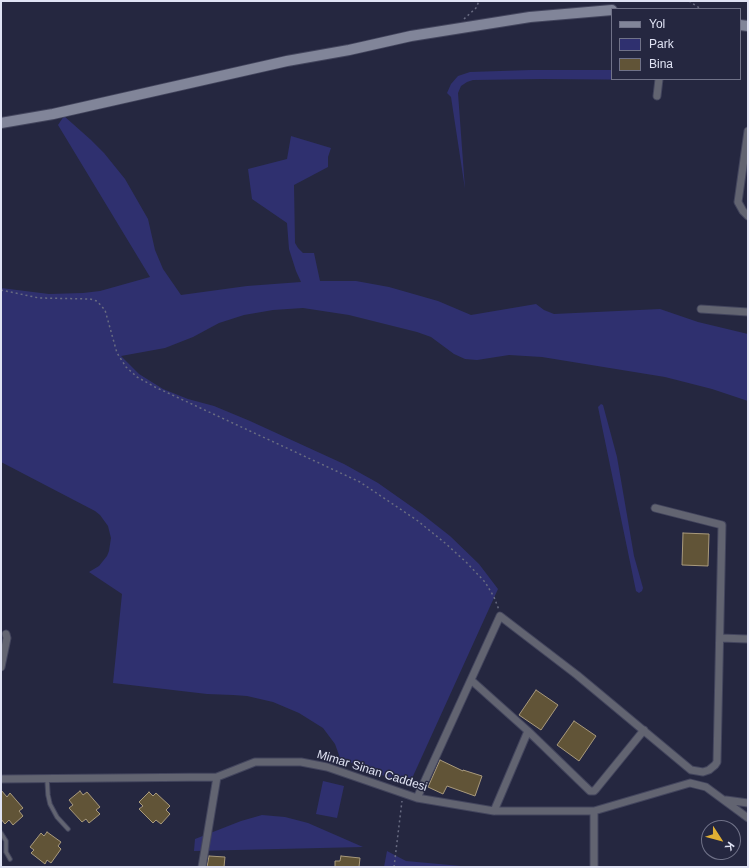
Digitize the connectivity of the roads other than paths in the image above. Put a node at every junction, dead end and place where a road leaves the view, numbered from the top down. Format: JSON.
{"nodes":[{"id":1,"x":611,"y":10,"type":"edge"},
{"id":2,"x":659,"y":80,"type":"edge"},
{"id":3,"x":657,"y":96,"type":"dead end"},
{"id":4,"x":1,"y":123,"type":"edge"},
{"id":5,"x":748,"y":131,"type":"edge"},
{"id":6,"x":748,"y":216,"type":"edge"},
{"id":7,"x":701,"y":309,"type":"dead end"},
{"id":8,"x":748,"y":312,"type":"edge"},
{"id":9,"x":655,"y":508,"type":"dead end"},
{"id":10,"x":5,"y":633,"type":"dead end"},
{"id":11,"x":720,"y":638,"type":"junction"},
{"id":12,"x":748,"y":639,"type":"edge"},
{"id":13,"x":1,"y":667,"type":"edge"},
{"id":14,"x":471,"y":680,"type":"junction"},
{"id":15,"x":644,"y":730,"type":"junction"},
{"id":16,"x":528,"y":731,"type":"junction"},
{"id":17,"x":702,"y":772,"type":"junction"},
{"id":18,"x":217,"y":777,"type":"junction"},
{"id":19,"x":1,"y":779,"type":"edge"},
{"id":20,"x":47,"y":779,"type":"junction"},
{"id":21,"x":700,"y":785,"type":"junction"},
{"id":22,"x":417,"y":798,"type":"junction"},
{"id":23,"x":724,"y":800,"type":"junction"},
{"id":24,"x":748,"y":804,"type":"edge"},
{"id":25,"x":494,"y":810,"type":"junction"},
{"id":26,"x":594,"y":811,"type":"junction"},
{"id":27,"x":748,"y":818,"type":"edge"},
{"id":28,"x":68,"y":829,"type":"dead end"},
{"id":29,"x":1,"y":833,"type":"edge"},
{"id":30,"x":10,"y":859,"type":"dead end"},
{"id":31,"x":202,"y":867,"type":"edge"},
{"id":32,"x":594,"y":867,"type":"edge"}],
"edges":[{"from":1,"to":4,"type":"street"},
{"from":2,"to":3,"type":"street"},
{"from":5,"to":6,"type":"street"},
{"from":7,"to":8,"type":"street"},
{"from":9,"to":11,"type":"street"},
{"from":10,"to":13,"type":"street"},
{"from":11,"to":12,"type":"street"},
{"from":11,"to":17,"type":"street"},
{"from":14,"to":15,"type":"street"},
{"from":14,"to":16,"type":"street"},
{"from":14,"to":22,"type":"street"},
{"from":15,"to":16,"type":"street"},
{"from":15,"to":17,"type":"street"},
{"from":16,"to":25,"type":"street"},
{"from":17,"to":21,"type":"street"},
{"from":18,"to":20,"type":"street","name":"Mimar Sinan Caddesi"},
{"from":18,"to":22,"type":"street","name":"Mimar Sinan Caddesi"},
{"from":18,"to":31,"type":"street"},
{"from":19,"to":20,"type":"street","name":"Mimar Sinan Caddesi"},
{"from":20,"to":28,"type":"lane"},
{"from":21,"to":23,"type":"street"},
{"from":21,"to":26,"type":"street","name":"Mimar Sinan Caddesi"},
{"from":22,"to":25,"type":"street","name":"Mimar Sinan Caddesi"},
{"from":23,"to":24,"type":"street"},
{"from":23,"to":27,"type":"street"},
{"from":25,"to":26,"type":"street","name":"Mimar Sinan Caddesi"},
{"from":26,"to":32,"type":"street"},
{"from":29,"to":30,"type":"lane"}]}
